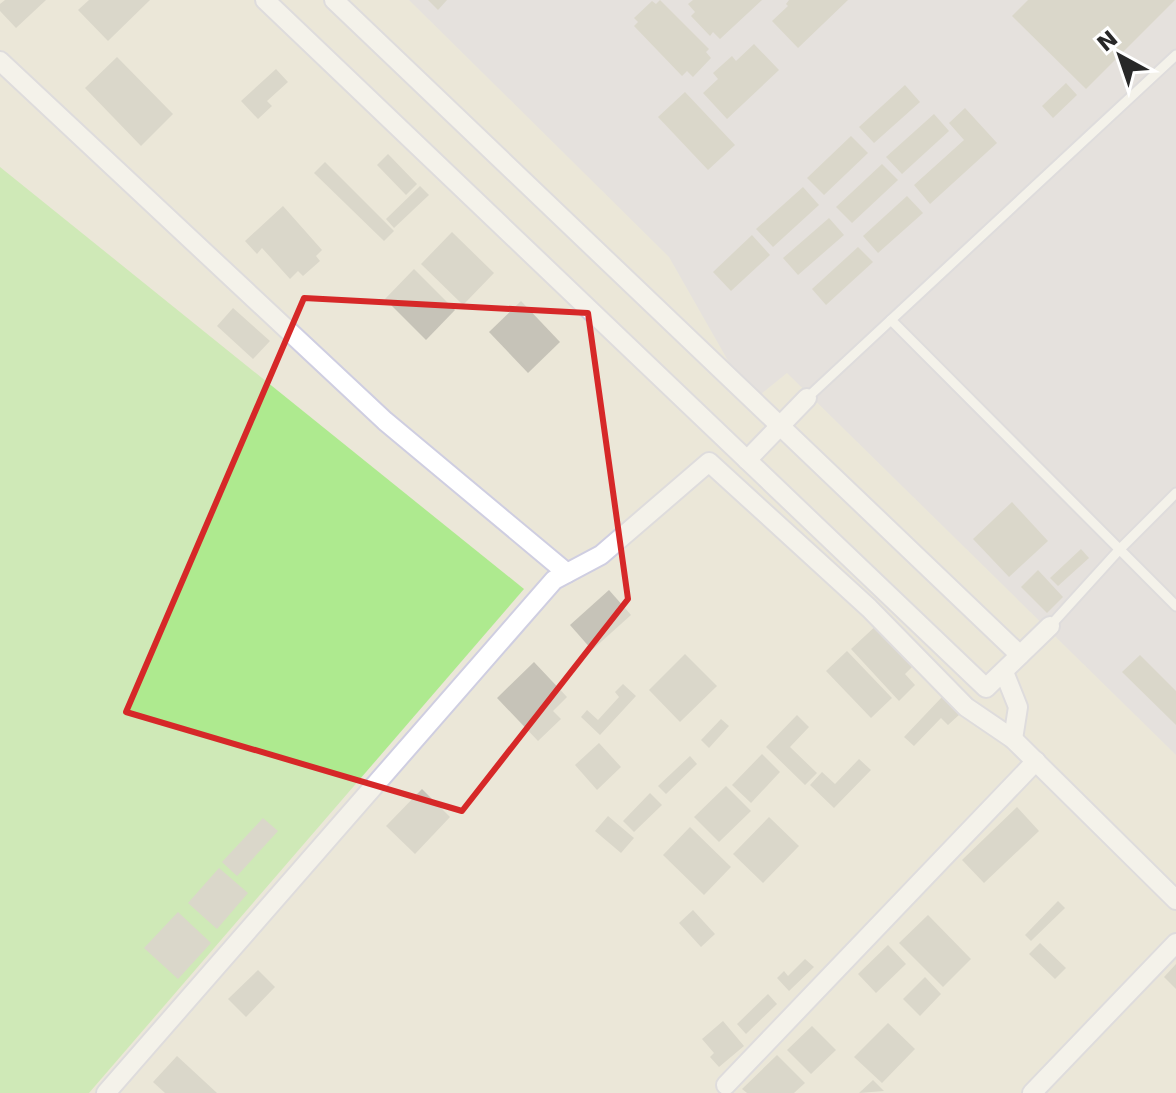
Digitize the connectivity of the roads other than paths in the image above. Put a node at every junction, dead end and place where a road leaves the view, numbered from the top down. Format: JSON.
{"nodes":[{"id":1,"x":265,"y":0,"type":"edge"},
{"id":2,"x":334,"y":0,"type":"edge"},
{"id":3,"x":1176,"y":55,"type":"edge"},
{"id":4,"x":0,"y":61,"type":"edge"},
{"id":5,"x":891,"y":320,"type":"junction"},
{"id":6,"x":807,"y":398,"type":"joint"},
{"id":7,"x":780,"y":426,"type":"junction"},
{"id":8,"x":747,"y":460,"type":"junction"},
{"id":9,"x":1176,"y":493,"type":"edge"},
{"id":10,"x":1119,"y":550,"type":"junction"},
{"id":11,"x":567,"y":573,"type":"junction"},
{"id":12,"x":1176,"y":606,"type":"edge"},
{"id":13,"x":1050,"y":626,"type":"joint"},
{"id":14,"x":1020,"y":655,"type":"junction"},
{"id":15,"x":1004,"y":672,"type":"junction"},
{"id":16,"x":1013,"y":739,"type":"junction"},
{"id":17,"x":1036,"y":761,"type":"junction"},
{"id":18,"x":1176,"y":900,"type":"edge"},
{"id":19,"x":1176,"y":943,"type":"edge"},
{"id":20,"x":726,"y":1085,"type":"dead end"},
{"id":21,"x":106,"y":1093,"type":"edge"},
{"id":22,"x":1032,"y":1093,"type":"edge"}],
"edges":[{"from":1,"to":8,"type":"street"},
{"from":2,"to":7,"type":"street"},
{"from":3,"to":5,"type":"lane"},
{"from":4,"to":11,"type":"street"},
{"from":5,"to":6,"type":"lane"},
{"from":5,"to":10,"type":"lane"},
{"from":6,"to":7,"type":"street"},
{"from":7,"to":8,"type":"street"},
{"from":7,"to":14,"type":"street"},
{"from":8,"to":15,"type":"street"},
{"from":9,"to":10,"type":"lane"},
{"from":10,"to":12,"type":"lane"},
{"from":10,"to":13,"type":"lane"},
{"from":11,"to":16,"type":"street"},
{"from":11,"to":21,"type":"street"},
{"from":13,"to":14,"type":"street"},
{"from":14,"to":15,"type":"street"},
{"from":15,"to":16,"type":"street"},
{"from":16,"to":17,"type":"street"},
{"from":17,"to":18,"type":"street"},
{"from":17,"to":20,"type":"street"},
{"from":19,"to":22,"type":"street"}]}
